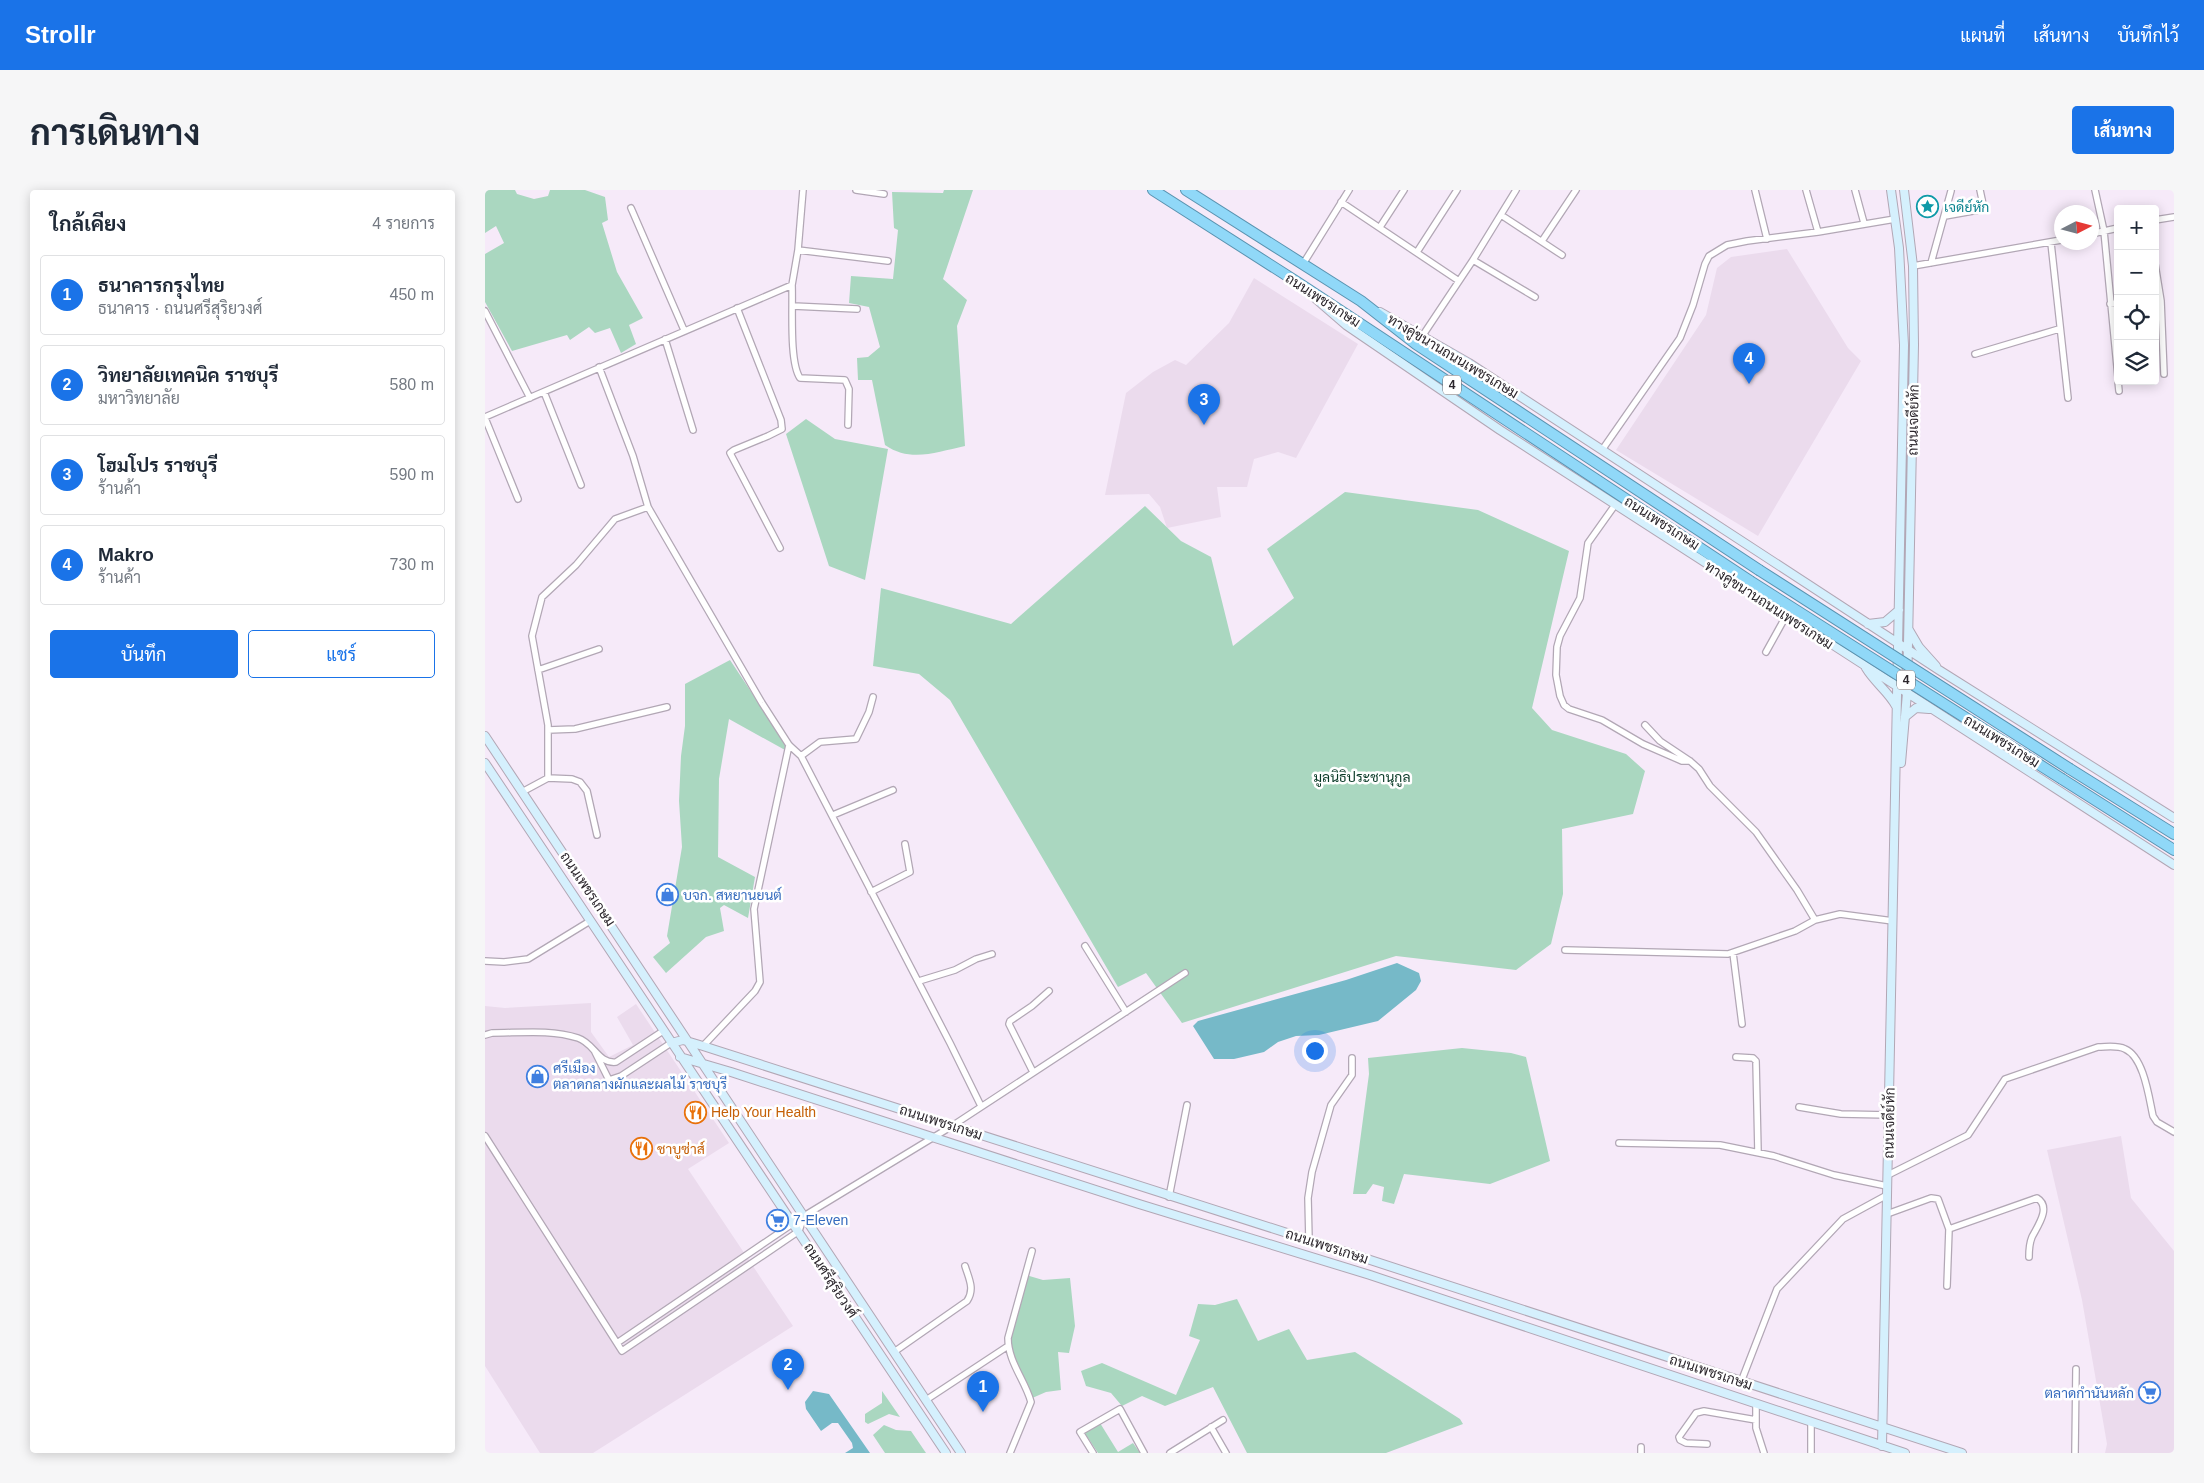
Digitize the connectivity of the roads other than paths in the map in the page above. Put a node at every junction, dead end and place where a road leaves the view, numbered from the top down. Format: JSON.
{"nodes":[{"id":1,"x":803,"y":190,"type":"edge"},
{"id":2,"x":856,"y":190,"type":"edge"},
{"id":3,"x":1153,"y":190,"type":"edge"},
{"id":4,"x":1186,"y":190,"type":"edge"},
{"id":5,"x":1349,"y":190,"type":"edge"},
{"id":6,"x":1404,"y":190,"type":"edge"},
{"id":7,"x":1457,"y":190,"type":"edge"},
{"id":8,"x":1516,"y":190,"type":"edge"},
{"id":9,"x":1576,"y":190,"type":"edge"},
{"id":10,"x":1755,"y":190,"type":"edge"},
{"id":11,"x":1806,"y":190,"type":"edge"},
{"id":12,"x":1855,"y":190,"type":"edge"},
{"id":13,"x":1891,"y":190,"type":"edge"},
{"id":14,"x":1904,"y":190,"type":"edge"},
{"id":15,"x":1950,"y":190,"type":"edge"},
{"id":16,"x":1980,"y":190,"type":"edge"},
{"id":17,"x":2095,"y":190,"type":"edge"},
{"id":18,"x":884,"y":194,"type":"dead end"},
{"id":19,"x":1341,"y":202,"type":"junction"},
{"id":20,"x":631,"y":208,"type":"dead end"},
{"id":21,"x":1501,"y":215,"type":"junction"},
{"id":22,"x":1945,"y":216,"type":"junction"},
{"id":23,"x":2174,"y":217,"type":"edge"},
{"id":24,"x":1895,"y":219,"type":"junction"},
{"id":25,"x":2159,"y":219,"type":"edge"},
{"id":26,"x":1864,"y":223,"type":"junction"},
{"id":27,"x":1380,"y":228,"type":"junction"},
{"id":28,"x":2114,"y":229,"type":"edge"},
{"id":29,"x":2104,"y":231,"type":"junction"},
{"id":30,"x":1819,"y":232,"type":"junction"},
{"id":31,"x":2099,"y":232,"type":"edge"},
{"id":32,"x":1767,"y":238,"type":"junction"},
{"id":33,"x":1542,"y":241,"type":"junction"},
{"id":34,"x":2054,"y":242,"type":"edge"},
{"id":35,"x":2051,"y":243,"type":"junction"},
{"id":36,"x":798,"y":250,"type":"junction"},
{"id":37,"x":1417,"y":252,"type":"junction"},
{"id":38,"x":1563,"y":255,"type":"dead end"},
{"id":39,"x":1473,"y":260,"type":"junction"},
{"id":40,"x":888,"y":261,"type":"dead end"},
{"id":41,"x":1931,"y":263,"type":"junction"},
{"id":42,"x":1303,"y":264,"type":"junction"},
{"id":43,"x":1913,"y":266,"type":"junction"},
{"id":44,"x":1459,"y":281,"type":"junction"},
{"id":45,"x":1297,"y":282,"type":"junction"},
{"id":46,"x":793,"y":285,"type":"junction"},
{"id":47,"x":1535,"y":297,"type":"dead end"},
{"id":48,"x":1361,"y":301,"type":"junction"},
{"id":49,"x":2110,"y":304,"type":"junction"},
{"id":50,"x":2114,"y":304,"type":"edge"},
{"id":51,"x":793,"y":306,"type":"junction"},
{"id":52,"x":737,"y":308,"type":"junction"},
{"id":53,"x":857,"y":309,"type":"dead end"},
{"id":54,"x":2159,"y":310,"type":"edge"},
{"id":55,"x":485,"y":311,"type":"edge"},
{"id":56,"x":2059,"y":329,"type":"junction"},
{"id":57,"x":684,"y":330,"type":"junction"},
{"id":58,"x":1423,"y":336,"type":"junction"},
{"id":59,"x":665,"y":338,"type":"junction"},
{"id":60,"x":2114,"y":340,"type":"edge"},
{"id":61,"x":1975,"y":354,"type":"dead end"},
{"id":62,"x":599,"y":367,"type":"junction"},
{"id":63,"x":2164,"y":374,"type":"dead end"},
{"id":64,"x":2118,"y":385,"type":"edge"},
{"id":65,"x":2119,"y":391,"type":"dead end"},
{"id":66,"x":544,"y":392,"type":"junction"},
{"id":67,"x":530,"y":398,"type":"junction"},
{"id":68,"x":2068,"y":398,"type":"dead end"},
{"id":69,"x":485,"y":418,"type":"edge"},
{"id":70,"x":848,"y":425,"type":"dead end"},
{"id":71,"x":693,"y":430,"type":"dead end"},
{"id":72,"x":1602,"y":450,"type":"junction"},
{"id":73,"x":581,"y":485,"type":"dead end"},
{"id":74,"x":518,"y":499,"type":"dead end"},
{"id":75,"x":1615,"y":505,"type":"junction"},
{"id":76,"x":648,"y":507,"type":"junction"},
{"id":77,"x":780,"y":548,"type":"dead end"},
{"id":78,"x":1899,"y":610,"type":"junction"},
{"id":79,"x":1786,"y":616,"type":"junction"},
{"id":80,"x":1868,"y":624,"type":"junction"},
{"id":81,"x":1908,"y":628,"type":"junction"},
{"id":82,"x":1899,"y":644,"type":"junction"},
{"id":83,"x":599,"y":649,"type":"dead end"},
{"id":84,"x":1908,"y":650,"type":"junction"},
{"id":85,"x":1766,"y":652,"type":"dead end"},
{"id":86,"x":1866,"y":667,"type":"junction"},
{"id":87,"x":538,"y":670,"type":"junction"},
{"id":88,"x":1939,"y":670,"type":"junction"},
{"id":89,"x":1898,"y":687,"type":"junction"},
{"id":90,"x":1907,"y":693,"type":"junction"},
{"id":91,"x":873,"y":697,"type":"dead end"},
{"id":92,"x":667,"y":707,"type":"dead end"},
{"id":93,"x":1897,"y":707,"type":"junction"},
{"id":94,"x":1931,"y":709,"type":"junction"},
{"id":95,"x":1905,"y":717,"type":"junction"},
{"id":96,"x":1645,"y":725,"type":"dead end"},
{"id":97,"x":548,"y":730,"type":"junction"},
{"id":98,"x":485,"y":736,"type":"edge"},
{"id":99,"x":789,"y":745,"type":"junction"},
{"id":100,"x":801,"y":756,"type":"junction"},
{"id":101,"x":1690,"y":760,"type":"junction"},
{"id":102,"x":485,"y":763,"type":"edge"},
{"id":103,"x":549,"y":778,"type":"junction"},
{"id":104,"x":893,"y":790,"type":"dead end"},
{"id":105,"x":522,"y":792,"type":"junction"},
{"id":106,"x":1897,"y":800,"type":"junction"},
{"id":107,"x":833,"y":816,"type":"junction"},
{"id":108,"x":2174,"y":818,"type":"edge"},
{"id":109,"x":2174,"y":834,"type":"edge"},
{"id":110,"x":597,"y":835,"type":"dead end"},
{"id":111,"x":905,"y":844,"type":"dead end"},
{"id":112,"x":2174,"y":850,"type":"edge"},
{"id":113,"x":2174,"y":865,"type":"edge"},
{"id":114,"x":871,"y":892,"type":"junction"},
{"id":115,"x":1815,"y":920,"type":"junction"},
{"id":116,"x":590,"y":921,"type":"junction"},
{"id":117,"x":1893,"y":921,"type":"junction"},
{"id":118,"x":1085,"y":946,"type":"dead end"},
{"id":119,"x":1565,"y":950,"type":"dead end"},
{"id":120,"x":1733,"y":953,"type":"junction"},
{"id":121,"x":992,"y":954,"type":"dead end"},
{"id":122,"x":485,"y":961,"type":"edge"},
{"id":123,"x":1185,"y":973,"type":"dead end"},
{"id":124,"x":919,"y":981,"type":"junction"},
{"id":125,"x":1049,"y":991,"type":"dead end"},
{"id":126,"x":1126,"y":1012,"type":"junction"},
{"id":127,"x":1742,"y":1024,"type":"dead end"},
{"id":128,"x":663,"y":1031,"type":"junction"},
{"id":129,"x":485,"y":1035,"type":"edge"},
{"id":130,"x":671,"y":1043,"type":"junction"},
{"id":131,"x":690,"y":1043,"type":"junction"},
{"id":132,"x":703,"y":1046,"type":"junction"},
{"id":133,"x":595,"y":1050,"type":"junction"},
{"id":134,"x":681,"y":1057,"type":"junction"},
{"id":135,"x":1736,"y":1057,"type":"dead end"},
{"id":136,"x":1352,"y":1058,"type":"dead end"},
{"id":137,"x":703,"y":1063,"type":"junction"},
{"id":138,"x":1033,"y":1072,"type":"junction"},
{"id":139,"x":1187,"y":1105,"type":"dead end"},
{"id":140,"x":981,"y":1106,"type":"junction"},
{"id":141,"x":1799,"y":1107,"type":"dead end"},
{"id":142,"x":1889,"y":1115,"type":"junction"},
{"id":143,"x":952,"y":1126,"type":"junction"},
{"id":144,"x":2174,"y":1132,"type":"edge"},
{"id":145,"x":485,"y":1136,"type":"edge"},
{"id":146,"x":932,"y":1136,"type":"junction"},
{"id":147,"x":1619,"y":1143,"type":"dead end"},
{"id":148,"x":1758,"y":1152,"type":"junction"},
{"id":149,"x":1888,"y":1175,"type":"junction"},
{"id":150,"x":1887,"y":1186,"type":"junction"},
{"id":151,"x":1887,"y":1195,"type":"junction"},
{"id":152,"x":1169,"y":1197,"type":"junction"},
{"id":153,"x":1887,"y":1214,"type":"junction"},
{"id":154,"x":804,"y":1216,"type":"junction"},
{"id":155,"x":793,"y":1224,"type":"junction"},
{"id":156,"x":1949,"y":1229,"type":"junction"},
{"id":157,"x":799,"y":1231,"type":"junction"},
{"id":158,"x":1309,"y":1240,"type":"junction"},
{"id":159,"x":1032,"y":1251,"type":"dead end"},
{"id":160,"x":2029,"y":1257,"type":"dead end"},
{"id":161,"x":1363,"y":1258,"type":"junction"},
{"id":162,"x":965,"y":1266,"type":"dead end"},
{"id":163,"x":1359,"y":1272,"type":"junction"},
{"id":164,"x":1947,"y":1286,"type":"dead end"},
{"id":165,"x":682,"y":1299,"type":"junction"},
{"id":166,"x":688,"y":1307,"type":"junction"},
{"id":167,"x":617,"y":1343,"type":"junction"},
{"id":168,"x":1008,"y":1346,"type":"junction"},
{"id":169,"x":894,"y":1352,"type":"junction"},
{"id":170,"x":2076,"y":1369,"type":"dead end"},
{"id":171,"x":1741,"y":1382,"type":"junction"},
{"id":172,"x":926,"y":1400,"type":"junction"},
{"id":173,"x":1756,"y":1404,"type":"junction"},
{"id":174,"x":1223,"y":1420,"type":"dead end"},
{"id":175,"x":1756,"y":1420,"type":"junction"},
{"id":176,"x":1811,"y":1422,"type":"junction"},
{"id":177,"x":1211,"y":1427,"type":"junction"},
{"id":178,"x":1883,"y":1428,"type":"junction"},
{"id":179,"x":1707,"y":1444,"type":"dead end"},
{"id":180,"x":1883,"y":1446,"type":"junction"},
{"id":181,"x":946,"y":1453,"type":"edge"},
{"id":182,"x":961,"y":1453,"type":"edge"},
{"id":183,"x":1010,"y":1453,"type":"edge"},
{"id":184,"x":1093,"y":1453,"type":"edge"},
{"id":185,"x":1144,"y":1453,"type":"edge"},
{"id":186,"x":1170,"y":1453,"type":"edge"},
{"id":187,"x":1226,"y":1453,"type":"edge"},
{"id":188,"x":1764,"y":1453,"type":"edge"},
{"id":189,"x":1811,"y":1453,"type":"edge"},
{"id":190,"x":1905,"y":1453,"type":"edge"},
{"id":191,"x":1962,"y":1453,"type":"edge"},
{"id":192,"x":2075,"y":1453,"type":"edge"}],
"edges":[{"from":1,"to":36,"type":"street"},
{"from":2,"to":18,"type":"street"},
{"from":3,"to":45,"type":"highway","name":"ถนนเพชรเกษม","number":"4"},
{"from":4,"to":42,"type":"highway","name":"ถนนเพชรเกษม","number":"4"},
{"from":5,"to":19,"type":"street"},
{"from":6,"to":27,"type":"street"},
{"from":7,"to":37,"type":"street"},
{"from":8,"to":21,"type":"street"},
{"from":9,"to":33,"type":"street"},
{"from":10,"to":32,"type":"street"},
{"from":11,"to":30,"type":"street"},
{"from":12,"to":26,"type":"street"},
{"from":13,"to":24,"type":"main road","name":"ถนนเจดีย์หัก"},
{"from":14,"to":43,"type":"main road","name":"ถนนเจดีย์หัก"},
{"from":15,"to":22,"type":"street"},
{"from":16,"to":22,"type":"street"},
{"from":17,"to":29,"type":"street"},
{"from":19,"to":27,"type":"street"},
{"from":19,"to":42,"type":"street"},
{"from":20,"to":57,"type":"street"},
{"from":21,"to":33,"type":"street"},
{"from":21,"to":39,"type":"street"},
{"from":22,"to":41,"type":"street"},
{"from":23,"to":25,"type":"street"},
{"from":24,"to":26,"type":"street"},
{"from":24,"to":78,"type":"main road","name":"ถนนเจดีย์หัก"},
{"from":26,"to":30,"type":"street"},
{"from":27,"to":37,"type":"street"},
{"from":28,"to":29,"type":"street"},
{"from":29,"to":31,"type":"street"},
{"from":29,"to":49,"type":"street"},
{"from":30,"to":32,"type":"street"},
{"from":32,"to":72,"type":"street"},
{"from":33,"to":38,"type":"street"},
{"from":34,"to":35,"type":"street"},
{"from":35,"to":41,"type":"street"},
{"from":35,"to":56,"type":"street"},
{"from":36,"to":40,"type":"street"},
{"from":36,"to":46,"type":"street"},
{"from":37,"to":44,"type":"street"},
{"from":39,"to":44,"type":"street"},
{"from":39,"to":47,"type":"street"},
{"from":41,"to":43,"type":"street"},
{"from":42,"to":48,"type":"highway","name":"ถนนเพชรเกษม","number":"4"},
{"from":43,"to":81,"type":"main road","name":"ถนนเจดีย์หัก"},
{"from":44,"to":58,"type":"street"},
{"from":45,"to":75,"type":"main road","name":"ทางคู่ขนานถนนเพชรเกษม","number":"4"},
{"from":45,"to":112,"type":"highway","name":"ถนนเพชรเกษม","number":"4","bridge":true},
{"from":46,"to":51,"type":"street"},
{"from":46,"to":52,"type":"street"},
{"from":48,"to":58,"type":"main road","name":"ทางคู่ขนานถนนเพชรเกษม","number":"4"},
{"from":48,"to":109,"type":"highway","name":"ถนนเพชรเกษม","number":"4","bridge":true},
{"from":49,"to":50,"type":"street"},
{"from":49,"to":60,"type":"street"},
{"from":51,"to":53,"type":"street"},
{"from":51,"to":70,"type":"street"},
{"from":52,"to":57,"type":"street"},
{"from":52,"to":77,"type":"street"},
{"from":54,"to":63,"type":"street"},
{"from":55,"to":67,"type":"street"},
{"from":56,"to":61,"type":"street"},
{"from":56,"to":68,"type":"street"},
{"from":57,"to":59,"type":"street"},
{"from":58,"to":72,"type":"main road","name":"ทางคู่ขนานถนนเพชรเกษม","number":"4"},
{"from":59,"to":62,"type":"street"},
{"from":59,"to":71,"type":"street"},
{"from":62,"to":66,"type":"street"},
{"from":62,"to":76,"type":"street"},
{"from":64,"to":65,"type":"street"},
{"from":66,"to":67,"type":"street"},
{"from":66,"to":73,"type":"street"},
{"from":67,"to":69,"type":"street"},
{"from":69,"to":74,"type":"street"},
{"from":72,"to":80,"type":"main road","name":"ทางคู่ขนานถนนเพชรเกษม","number":"4"},
{"from":75,"to":79,"type":"main road","name":"ทางคู่ขนานถนนเพชรเกษม","number":"4"},
{"from":75,"to":101,"type":"street"},
{"from":76,"to":87,"type":"street"},
{"from":76,"to":99,"type":"street"},
{"from":78,"to":80,"type":"main road"},
{"from":78,"to":82,"type":"main road","name":"ถนนเจดีย์หัก"},
{"from":79,"to":85,"type":"street"},
{"from":79,"to":86,"type":"main road","name":"ทางคู่ขนานถนนเพชรเกษม","number":"4"},
{"from":80,"to":82,"type":"main road","name":"ทางคู่ขนานถนนเพชรเกษม","number":"4"},
{"from":81,"to":84,"type":"main road","name":"ถนนเจดีย์หัก"},
{"from":81,"to":88,"type":"main road"},
{"from":82,"to":84,"type":"main road","name":"ทางคู่ขนานถนนเพชรเกษม","number":"4"},
{"from":82,"to":89,"type":"main road","name":"ถนนเจดีย์หัก"},
{"from":83,"to":87,"type":"street"},
{"from":84,"to":88,"type":"main road","name":"ทางคู่ขนานถนนเพชรเกษม","number":"4"},
{"from":84,"to":90,"type":"main road","name":"ถนนเจดีย์หัก"},
{"from":86,"to":89,"type":"main road","name":"ทางคู่ขนานถนนเพชรเกษม","number":"4"},
{"from":86,"to":93,"type":"main road"},
{"from":87,"to":97,"type":"street"},
{"from":88,"to":108,"type":"main road","name":"ทางคู่ขนานถนนเพชรเกษม","number":"4"},
{"from":89,"to":90,"type":"main road","name":"ทางคู่ขนานถนนเพชรเกษม","number":"4"},
{"from":89,"to":93,"type":"main road","name":"ถนนเจดีย์หัก"},
{"from":90,"to":94,"type":"main road","name":"ทางคู่ขนานถนนเพชรเกษม","number":"4"},
{"from":90,"to":95,"type":"main road","name":"ถนนเจดีย์หัก"},
{"from":91,"to":100,"type":"street"},
{"from":92,"to":97,"type":"street"},
{"from":93,"to":106,"type":"main road","name":"ถนนเจดีย์หัก"},
{"from":94,"to":95,"type":"main road"},
{"from":94,"to":113,"type":"main road","name":"ทางคู่ขนานถนนเพชรเกษม","number":"4"},
{"from":95,"to":106,"type":"main road","name":"ถนนเจดีย์หัก"},
{"from":96,"to":101,"type":"street"},
{"from":97,"to":103,"type":"street"},
{"from":98,"to":105,"type":"main road","name":"ถนนเพชรเกษม"},
{"from":99,"to":100,"type":"street"},
{"from":99,"to":132,"type":"street"},
{"from":100,"to":107,"type":"street"},
{"from":101,"to":115,"type":"street"},
{"from":102,"to":116,"type":"main road","name":"ถนนเพชรเกษม"},
{"from":103,"to":105,"type":"street"},
{"from":103,"to":110,"type":"street"},
{"from":104,"to":107,"type":"street"},
{"from":105,"to":131,"type":"main road","name":"ถนนเพชรเกษม"},
{"from":106,"to":117,"type":"main road","name":"ถนนเจดีย์หัก"},
{"from":107,"to":114,"type":"street"},
{"from":111,"to":114,"type":"street"},
{"from":114,"to":124,"type":"street"},
{"from":115,"to":117,"type":"street"},
{"from":115,"to":120,"type":"street"},
{"from":116,"to":122,"type":"street"},
{"from":116,"to":128,"type":"main road","name":"ถนนเพชรเกษม"},
{"from":117,"to":142,"type":"main road","name":"ถนนเจดีย์หัก"},
{"from":118,"to":126,"type":"street"},
{"from":119,"to":120,"type":"street"},
{"from":120,"to":127,"type":"street"},
{"from":121,"to":124,"type":"street"},
{"from":123,"to":126,"type":"street"},
{"from":124,"to":140,"type":"street"},
{"from":125,"to":138,"type":"street"},
{"from":126,"to":138,"type":"street"},
{"from":128,"to":130,"type":"main road","name":"ถนนเพชรเกษม"},
{"from":128,"to":133,"type":"street"},
{"from":129,"to":133,"type":"street"},
{"from":130,"to":131,"type":"main road","name":"ถนนเพชรเกษม"},
{"from":130,"to":133,"type":"street"},
{"from":130,"to":134,"type":"main road","name":"ถนนศรีสุริยวงศ์"},
{"from":131,"to":132,"type":"main road","name":"ถนนเพชรเกษม"},
{"from":131,"to":137,"type":"main road","name":"ถนนศรีสุริยวงศ์"},
{"from":132,"to":143,"type":"main road","name":"ถนนเพชรเกษม"},
{"from":134,"to":137,"type":"main road","name":"ถนนเพชรเกษม"},
{"from":134,"to":155,"type":"main road","name":"ถนนศรีสุริยวงศ์"},
{"from":135,"to":148,"type":"street"},
{"from":136,"to":158,"type":"street"},
{"from":137,"to":146,"type":"main road","name":"ถนนเพชรเกษม"},
{"from":137,"to":154,"type":"main road","name":"ถนนศรีสุริยวงศ์"},
{"from":138,"to":140,"type":"street"},
{"from":139,"to":152,"type":"street"},
{"from":140,"to":143,"type":"street"},
{"from":141,"to":142,"type":"street"},
{"from":142,"to":149,"type":"main road","name":"ถนนเจดีย์หัก"},
{"from":143,"to":146,"type":"street"},
{"from":143,"to":152,"type":"main road","name":"ถนนเพชรเกษม"},
{"from":144,"to":149,"type":"street"},
{"from":145,"to":167,"type":"street"},
{"from":146,"to":154,"type":"street"},
{"from":146,"to":163,"type":"main road","name":"ถนนเพชรเกษม"},
{"from":147,"to":148,"type":"street"},
{"from":148,"to":150,"type":"street"},
{"from":149,"to":150,"type":"main road","name":"ถนนเจดีย์หัก"},
{"from":150,"to":151,"type":"main road","name":"ถนนเจดีย์หัก"},
{"from":151,"to":153,"type":"main road","name":"ถนนเจดีย์หัก"},
{"from":151,"to":171,"type":"street"},
{"from":152,"to":158,"type":"main road","name":"ถนนเพชรเกษม"},
{"from":153,"to":156,"type":"street"},
{"from":153,"to":178,"type":"main road","name":"ถนนเจดีย์หัก"},
{"from":154,"to":155,"type":"street"},
{"from":154,"to":157,"type":"street"},
{"from":154,"to":169,"type":"main road","name":"ถนนศรีสุริยวงศ์"},
{"from":155,"to":157,"type":"main road","name":"ถนนศรีสุริยวงศ์"},
{"from":155,"to":165,"type":"street"},
{"from":156,"to":160,"type":"street"},
{"from":156,"to":164,"type":"street"},
{"from":157,"to":166,"type":"street"},
{"from":157,"to":181,"type":"main road","name":"ถนนศรีสุริยวงศ์"},
{"from":158,"to":161,"type":"main road","name":"ถนนเพชรเกษม"},
{"from":159,"to":168,"type":"street"},
{"from":161,"to":163,"type":"main road"},
{"from":161,"to":171,"type":"main road","name":"ถนนเพชรเกษม"},
{"from":162,"to":169,"type":"street"},
{"from":163,"to":173,"type":"main road","name":"ถนนเพชรเกษม"},
{"from":165,"to":166,"type":"street"},
{"from":165,"to":167,"type":"street"},
{"from":166,"to":167,"type":"street"},
{"from":168,"to":172,"type":"street"},
{"from":168,"to":183,"type":"street"},
{"from":169,"to":172,"type":"main road","name":"ถนนศรีสุริยวงศ์"},
{"from":170,"to":192,"type":"street"},
{"from":171,"to":178,"type":"main road","name":"ถนนเพชรเกษม"},
{"from":172,"to":182,"type":"main road","name":"ถนนศรีสุริยวงศ์"},
{"from":173,"to":175,"type":"street"},
{"from":173,"to":176,"type":"main road","name":"ถนนเพชรเกษม"},
{"from":174,"to":177,"type":"street"},
{"from":175,"to":179,"type":"street"},
{"from":175,"to":188,"type":"street"},
{"from":176,"to":180,"type":"main road","name":"ถนนเพชรเกษม"},
{"from":176,"to":189,"type":"street"},
{"from":177,"to":186,"type":"street"},
{"from":177,"to":187,"type":"street"},
{"from":178,"to":180,"type":"main road","name":"ถนนเจดีย์หัก"},
{"from":178,"to":191,"type":"main road","name":"ถนนเพชรเกษม"},
{"from":180,"to":190,"type":"main road","name":"ถนนเพชรเกษม"},
{"from":184,"to":185,"type":"street"}]}
